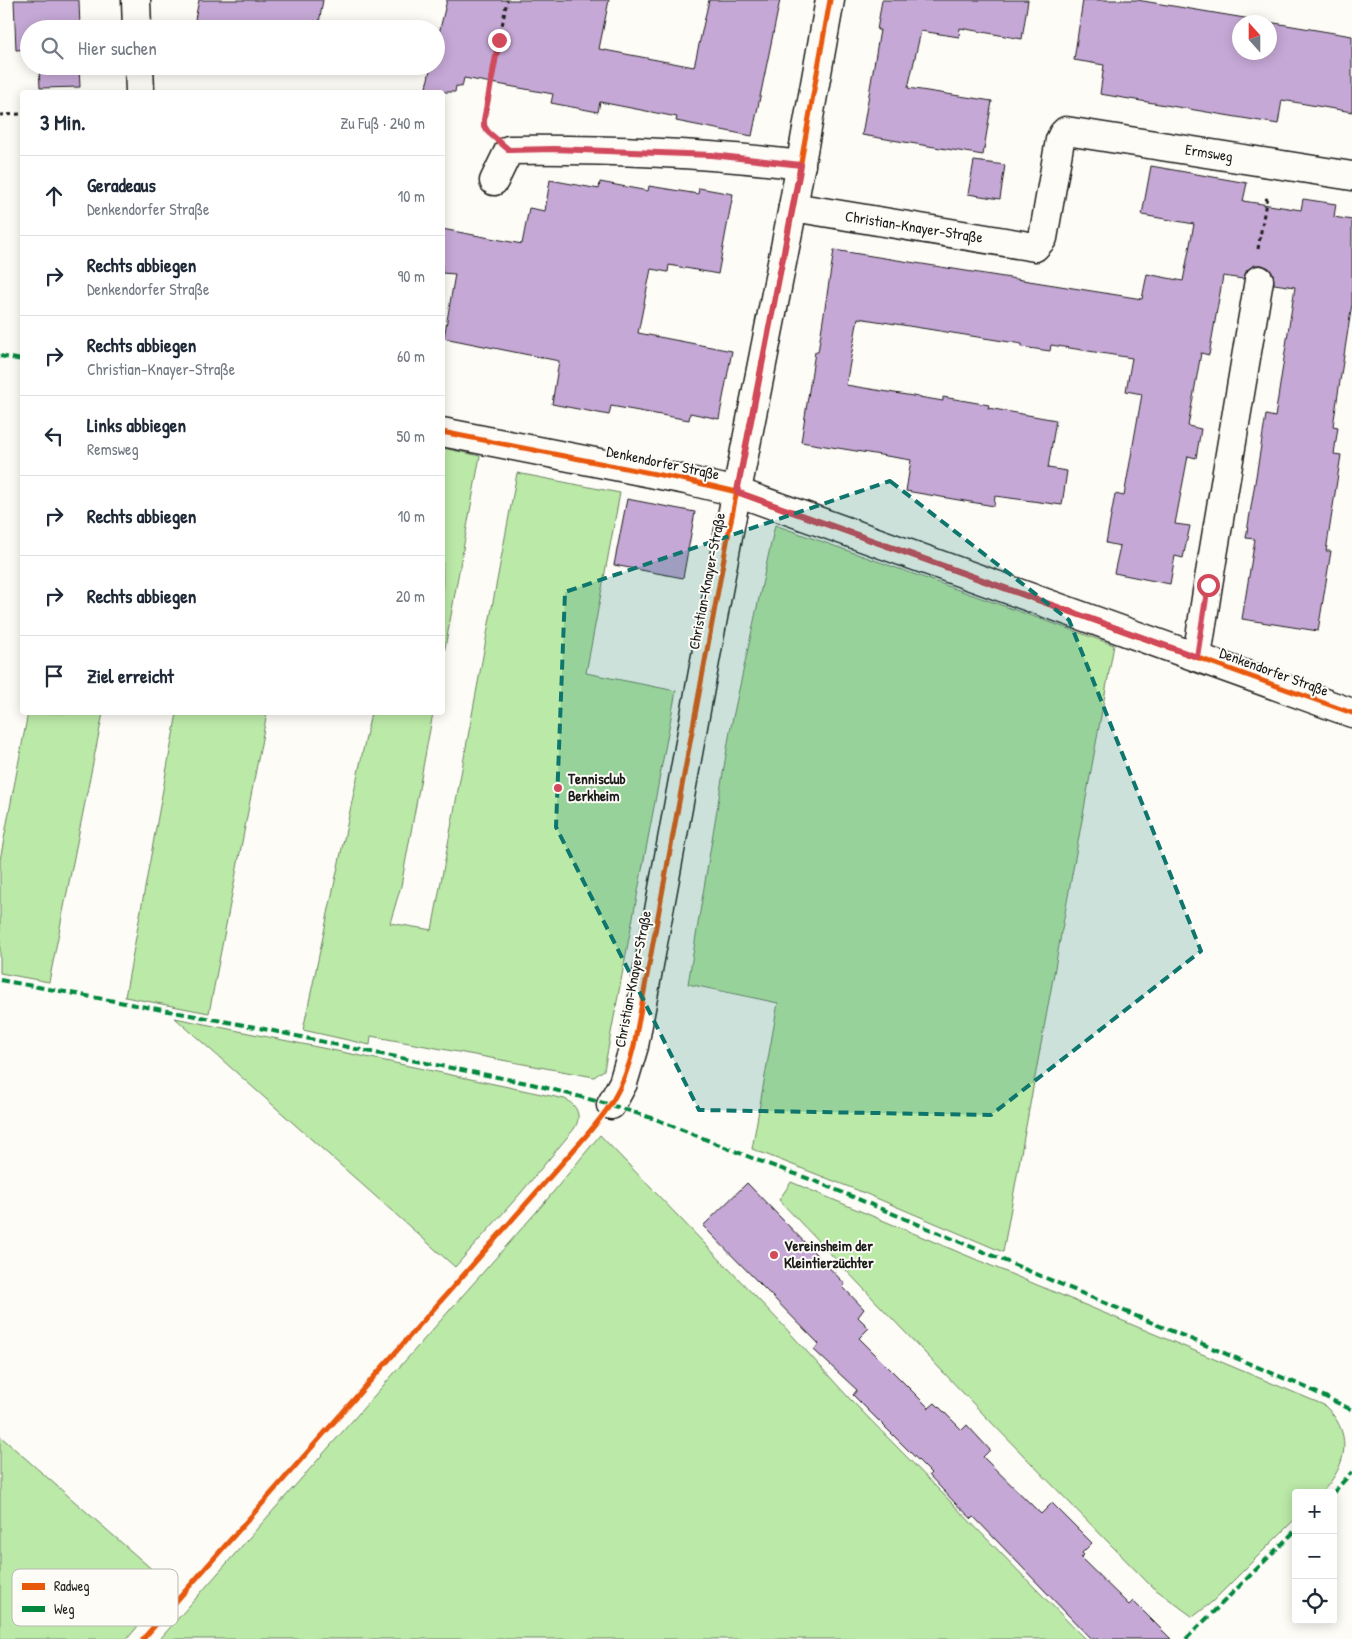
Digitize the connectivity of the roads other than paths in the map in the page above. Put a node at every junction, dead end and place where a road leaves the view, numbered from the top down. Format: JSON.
{"nodes":[{"id":1,"x":136,"y":0,"type":"edge"},
{"id":2,"x":830,"y":0,"type":"edge"},
{"id":3,"x":137,"y":20,"type":"edge"},
{"id":4,"x":139,"y":75,"type":"edge"},
{"id":5,"x":140,"y":90,"type":"edge"},
{"id":6,"x":801,"y":165,"type":"junction"},
{"id":7,"x":1352,"y":176,"type":"edge"},
{"id":8,"x":494,"y":181,"type":"dead end"},
{"id":9,"x":793,"y":208,"type":"junction"},
{"id":10,"x":1035,"y":247,"type":"joint"},
{"id":11,"x":1259,"y":280,"type":"road end"},
{"id":12,"x":445,"y":433,"type":"edge"},
{"id":13,"x":737,"y":492,"type":"junction"},
{"id":14,"x":1197,"y":657,"type":"junction"},
{"id":15,"x":1352,"y":713,"type":"edge"},
{"id":16,"x":611,"y":1105,"type":"dead end"}],
"edges":[{"from":1,"to":3,"type":"street"},
{"from":2,"to":6,"type":"street","name":"Christian-Knayer-Straße"},
{"from":4,"to":5,"type":"street"},
{"from":6,"to":8,"type":"street"},
{"from":6,"to":9,"type":"street","name":"Christian-Knayer-Straße"},
{"from":7,"to":10,"type":"street","name":"Ermsweg"},
{"from":9,"to":10,"type":"street","name":"Christian-Knayer-Straße"},
{"from":9,"to":13,"type":"street","name":"Christian-Knayer-Straße"},
{"from":11,"to":14,"type":"street","name":"Denkendorfer Straße"},
{"from":12,"to":13,"type":"street","name":"Denkendorfer Straße"},
{"from":13,"to":14,"type":"street","name":"Denkendorfer Straße"},
{"from":13,"to":16,"type":"street","name":"Christian-Knayer-Straße"},
{"from":14,"to":15,"type":"street","name":"Denkendorfer Straße"}]}
